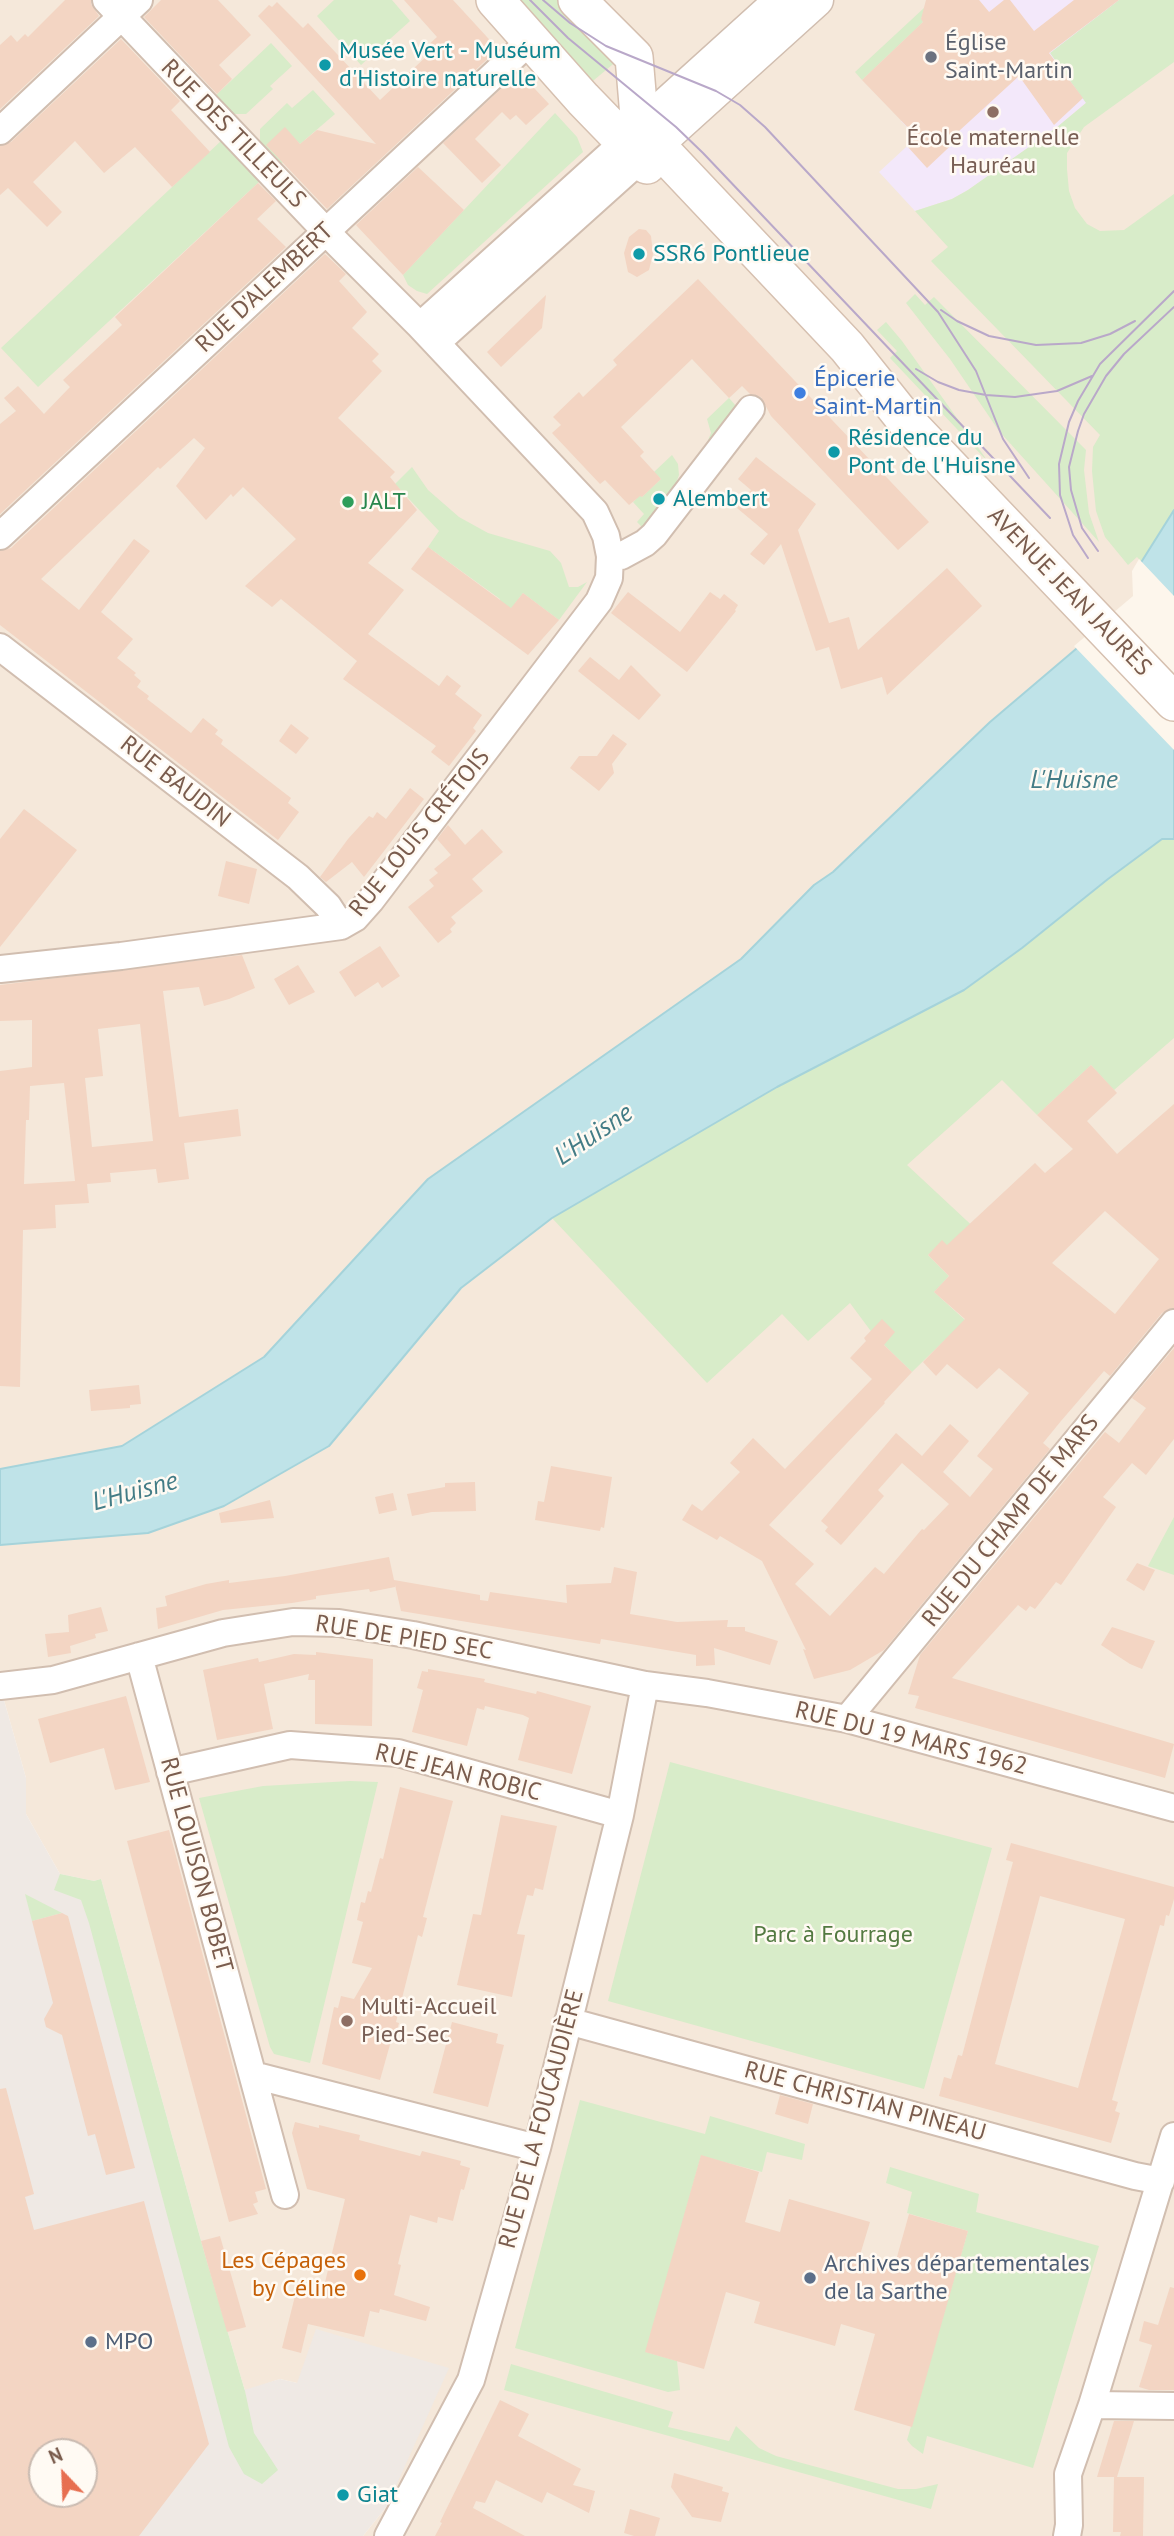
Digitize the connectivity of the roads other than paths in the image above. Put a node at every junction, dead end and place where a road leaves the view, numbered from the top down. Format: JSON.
{"nodes":[{"id":1,"x":495,"y":0,"type":"edge"},
{"id":2,"x":577,"y":0,"type":"edge"},
{"id":3,"x":781,"y":0,"type":"edge"},
{"id":4,"x":817,"y":0,"type":"edge"},
{"id":5,"x":122,"y":5,"type":"edge"},
{"id":6,"x":531,"y":40,"type":"junction"},
{"id":7,"x":0,"y":131,"type":"edge"},
{"id":8,"x":641,"y":143,"type":"junction"},
{"id":9,"x":326,"y":231,"type":"junction"},
{"id":10,"x":428,"y":335,"type":"junction"},
{"id":11,"x":751,"y":409,"type":"dead end"},
{"id":12,"x":0,"y":536,"type":"edge"},
{"id":13,"x":610,"y":556,"type":"junction"},
{"id":14,"x":0,"y":646,"type":"edge"},
{"id":15,"x":1174,"y":702,"type":"edge"},
{"id":16,"x":341,"y":926,"type":"junction"},
{"id":17,"x":0,"y":969,"type":"edge"},
{"id":18,"x":1174,"y":1323,"type":"edge"},
{"id":19,"x":139,"y":1656,"type":"junction"},
{"id":20,"x":645,"y":1685,"type":"junction"},
{"id":21,"x":0,"y":1686,"type":"edge"},
{"id":22,"x":847,"y":1719,"type":"junction"},
{"id":23,"x":170,"y":1772,"type":"junction"},
{"id":24,"x":1174,"y":1808,"type":"edge"},
{"id":25,"x":620,"y":1815,"type":"junction"},
{"id":26,"x":568,"y":2021,"type":"junction"},
{"id":27,"x":253,"y":2075,"type":"junction"},
{"id":28,"x":1174,"y":2136,"type":"edge"},
{"id":29,"x":537,"y":2148,"type":"junction"},
{"id":30,"x":1161,"y":2181,"type":"junction"},
{"id":31,"x":285,"y":2195,"type":"dead end"},
{"id":32,"x":1092,"y":2405,"type":"junction"},
{"id":33,"x":1174,"y":2406,"type":"edge"},
{"id":34,"x":388,"y":2536,"type":"edge"},
{"id":35,"x":1067,"y":2536,"type":"edge"}],
"edges":[{"from":1,"to":6,"type":"main road","name":"AVENUE JEAN JAURÈS"},
{"from":2,"to":8,"type":"main road"},
{"from":3,"to":8,"type":"street"},
{"from":4,"to":8,"type":"street"},
{"from":5,"to":7,"type":"street"},
{"from":5,"to":9,"type":"street","name":"RUE DES TILLEULS"},
{"from":6,"to":8,"type":"main road","name":"AVENUE JEAN JAURÈS"},
{"from":6,"to":9,"type":"street","name":"RUE D'ALEMBERT"},
{"from":8,"to":10,"type":"street"},
{"from":8,"to":10,"type":"street"},
{"from":8,"to":15,"type":"main road","name":"AVENUE JEAN JAURÈS"},
{"from":9,"to":10,"type":"street","name":"RUE DES TILLEULS"},
{"from":9,"to":12,"type":"street","name":"RUE D'ALEMBERT"},
{"from":10,"to":13,"type":"street","name":"RUE LOUIS CRÉTOIS"},
{"from":11,"to":13,"type":"street"},
{"from":13,"to":16,"type":"street","name":"RUE LOUIS CRÉTOIS"},
{"from":14,"to":16,"type":"street","name":"RUE BAUDIN"},
{"from":16,"to":17,"type":"street","name":"RUE LOUIS CRÉTOIS"},
{"from":18,"to":22,"type":"street","name":"RUE DU CHAMP DE MARS"},
{"from":19,"to":20,"type":"street","name":"RUE DE PIED SEC"},
{"from":19,"to":21,"type":"street","name":"RUE DE PIED SEC"},
{"from":19,"to":23,"type":"street","name":"RUE LOUISON BOBET"},
{"from":20,"to":22,"type":"street","name":"RUE DU 19 MARS 1962"},
{"from":20,"to":25,"type":"street","name":"RUE DE LA FOUCAUDIÈRE"},
{"from":22,"to":24,"type":"street","name":"RUE DU 19 MARS 1962"},
{"from":23,"to":25,"type":"street","name":"RUE JEAN ROBIC"},
{"from":23,"to":27,"type":"street","name":"RUE LOUISON BOBET"},
{"from":25,"to":26,"type":"street","name":"RUE DE LA FOUCAUDIÈRE"},
{"from":26,"to":29,"type":"street","name":"RUE DE LA FOUCAUDIÈRE"},
{"from":26,"to":30,"type":"street","name":"RUE CHRISTIAN PINEAU"},
{"from":27,"to":29,"type":"street"},
{"from":27,"to":31,"type":"street","name":"RUE LOUISON BOBET"},
{"from":28,"to":30,"type":"street"},
{"from":29,"to":34,"type":"street","name":"RUE DE LA FOUCAUDIÈRE"},
{"from":30,"to":32,"type":"street"},
{"from":32,"to":33,"type":"street"},
{"from":32,"to":35,"type":"street"}]}
